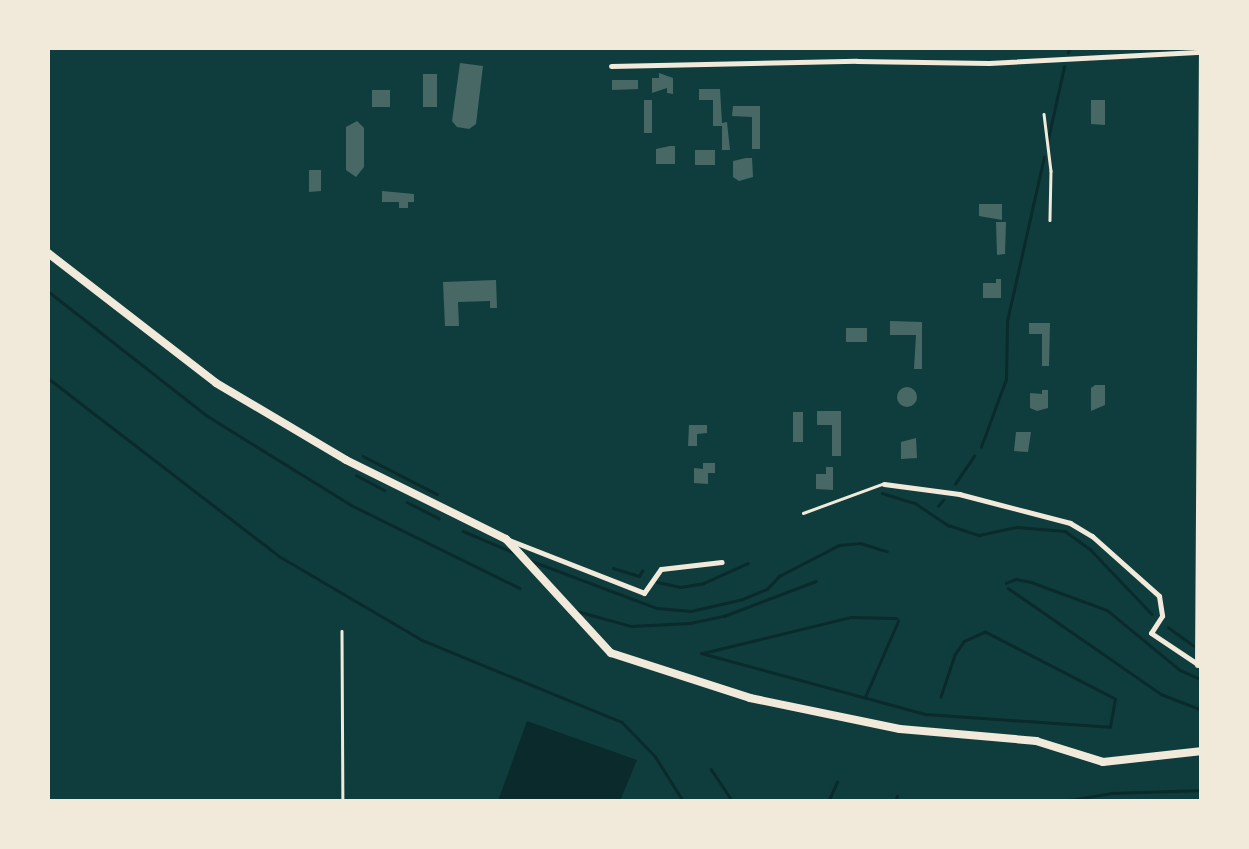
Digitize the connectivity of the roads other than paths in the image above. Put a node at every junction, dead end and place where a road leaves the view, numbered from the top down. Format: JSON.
{"nodes":[{"id":1,"x":1201,"y":52,"type":"edge"},
{"id":2,"x":611,"y":66,"type":"dead end"},
{"id":3,"x":48,"y":254,"type":"edge"},
{"id":4,"x":884,"y":484,"type":"joint"},
{"id":5,"x":803,"y":513,"type":"dead end"},
{"id":6,"x":506,"y":539,"type":"junction"},
{"id":7,"x":722,"y":562,"type":"dead end"},
{"id":8,"x":342,"y":631,"type":"dead end"},
{"id":9,"x":1200,"y":666,"type":"edge"},
{"id":10,"x":1202,"y":752,"type":"edge"},
{"id":11,"x":343,"y":802,"type":"edge"}],
"edges":[{"from":1,"to":2,"type":"street"},
{"from":1,"to":9,"type":"street"},
{"from":3,"to":6,"type":"highway"},
{"from":4,"to":5,"type":"lane"},
{"from":4,"to":9,"type":"street"},
{"from":6,"to":7,"type":"street"},
{"from":6,"to":10,"type":"highway"},
{"from":8,"to":11,"type":"lane"}]}
